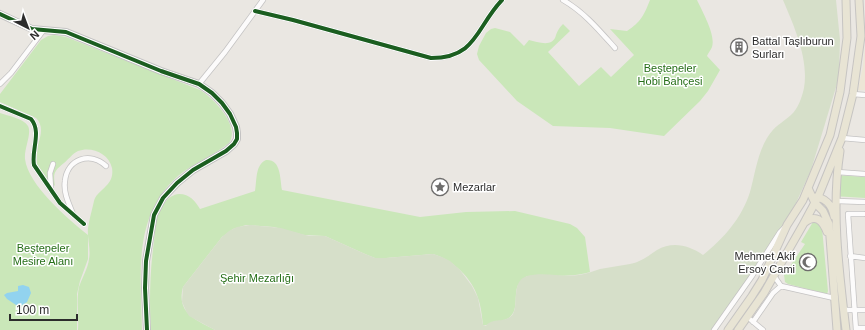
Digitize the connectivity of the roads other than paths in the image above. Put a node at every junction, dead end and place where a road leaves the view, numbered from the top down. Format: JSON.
{"nodes":[{"id":1,"x":263,"y":0,"type":"edge"},
{"id":2,"x":502,"y":0,"type":"edge"},
{"id":3,"x":563,"y":0,"type":"edge"},
{"id":4,"x":846,"y":0,"type":"edge"},
{"id":5,"x":859,"y":0,"type":"edge"},
{"id":6,"x":255,"y":11,"type":"junction"},
{"id":7,"x":0,"y":14,"type":"edge"},
{"id":8,"x":43,"y":31,"type":"junction"},
{"id":9,"x":863,"y":34,"type":"edge"},
{"id":10,"x":615,"y":48,"type":"dead end"},
{"id":11,"x":0,"y":84,"type":"edge"},
{"id":12,"x":199,"y":84,"type":"junction"},
{"id":13,"x":853,"y":94,"type":"junction"},
{"id":14,"x":865,"y":95,"type":"edge"},
{"id":15,"x":0,"y":106,"type":"edge"},
{"id":16,"x":842,"y":138,"type":"junction"},
{"id":17,"x":865,"y":140,"type":"edge"},
{"id":18,"x":53,"y":164,"type":"dead end"},
{"id":19,"x":106,"y":166,"type":"dead end"},
{"id":20,"x":837,"y":172,"type":"junction"},
{"id":21,"x":865,"y":174,"type":"edge"},
{"id":22,"x":808,"y":188,"type":"junction"},
{"id":23,"x":52,"y":192,"type":"junction"},
{"id":24,"x":815,"y":199,"type":"junction"},
{"id":25,"x":803,"y":200,"type":"junction"},
{"id":26,"x":837,"y":201,"type":"junction"},
{"id":27,"x":865,"y":202,"type":"edge"},
{"id":28,"x":864,"y":214,"type":"edge"},
{"id":29,"x":74,"y":215,"type":"junction"},
{"id":30,"x":804,"y":223,"type":"junction"},
{"id":31,"x":84,"y":224,"type":"dead end"},
{"id":32,"x":787,"y":225,"type":"junction"},
{"id":33,"x":836,"y":227,"type":"junction"},
{"id":34,"x":830,"y":237,"type":"junction"},
{"id":35,"x":850,"y":256,"type":"junction"},
{"id":36,"x":865,"y":258,"type":"edge"},
{"id":37,"x":774,"y":276,"type":"junction"},
{"id":38,"x":781,"y":286,"type":"junction"},
{"id":39,"x":834,"y":298,"type":"junction"},
{"id":40,"x":843,"y":310,"type":"junction"},
{"id":41,"x":854,"y":310,"type":"junction"},
{"id":42,"x":865,"y":310,"type":"edge"},
{"id":43,"x":750,"y":319,"type":"junction"},
{"id":44,"x":865,"y":328,"type":"edge"},
{"id":45,"x":856,"y":329,"type":"edge"},
{"id":46,"x":147,"y":330,"type":"edge"},
{"id":47,"x":714,"y":330,"type":"edge"},
{"id":48,"x":728,"y":330,"type":"edge"},
{"id":49,"x":738,"y":330,"type":"edge"},
{"id":50,"x":763,"y":330,"type":"edge"},
{"id":51,"x":837,"y":330,"type":"edge"},
{"id":52,"x":846,"y":330,"type":"edge"}],
"edges":[{"from":1,"to":6,"type":"street"},
{"from":2,"to":6,"type":"street"},
{"from":3,"to":10,"type":"street"},
{"from":4,"to":22,"type":"main road"},
{"from":5,"to":9,"type":"main road"},
{"from":6,"to":12,"type":"street"},
{"from":7,"to":8,"type":"street"},
{"from":8,"to":11,"type":"street"},
{"from":8,"to":12,"type":"street"},
{"from":9,"to":13,"type":"main road"},
{"from":12,"to":46,"type":"street"},
{"from":13,"to":14,"type":"street"},
{"from":13,"to":16,"type":"main road"},
{"from":15,"to":23,"type":"street"},
{"from":16,"to":17,"type":"street"},
{"from":16,"to":20,"type":"main road"},
{"from":16,"to":24,"type":"main road"},
{"from":18,"to":23,"type":"street"},
{"from":19,"to":29,"type":"street"},
{"from":20,"to":21,"type":"street"},
{"from":20,"to":26,"type":"main road"},
{"from":22,"to":24,"type":"main road"},
{"from":22,"to":25,"type":"main road"},
{"from":23,"to":29,"type":"street"},
{"from":24,"to":25,"type":"main road"},
{"from":24,"to":30,"type":"main road"},
{"from":24,"to":33,"type":"main road"},
{"from":24,"to":34,"type":"main road"},
{"from":25,"to":32,"type":"main road"},
{"from":26,"to":27,"type":"street"},
{"from":26,"to":33,"type":"main road"},
{"from":28,"to":35,"type":"street"},
{"from":29,"to":31,"type":"street"},
{"from":30,"to":34,"type":"main road"},
{"from":30,"to":37,"type":"main road"},
{"from":32,"to":47,"type":"street"},
{"from":32,"to":48,"type":"main road"},
{"from":33,"to":40,"type":"main road"},
{"from":34,"to":39,"type":"main road"},
{"from":35,"to":36,"type":"street"},
{"from":35,"to":41,"type":"street"},
{"from":37,"to":38,"type":"street"},
{"from":37,"to":43,"type":"main road"},
{"from":38,"to":39,"type":"street"},
{"from":38,"to":43,"type":"street"},
{"from":39,"to":51,"type":"main road"},
{"from":40,"to":41,"type":"street"},
{"from":40,"to":52,"type":"main road"},
{"from":41,"to":42,"type":"street"},
{"from":41,"to":45,"type":"street"},
{"from":43,"to":49,"type":"main road"},
{"from":43,"to":50,"type":"street"},
{"from":44,"to":45,"type":"street"}]}
